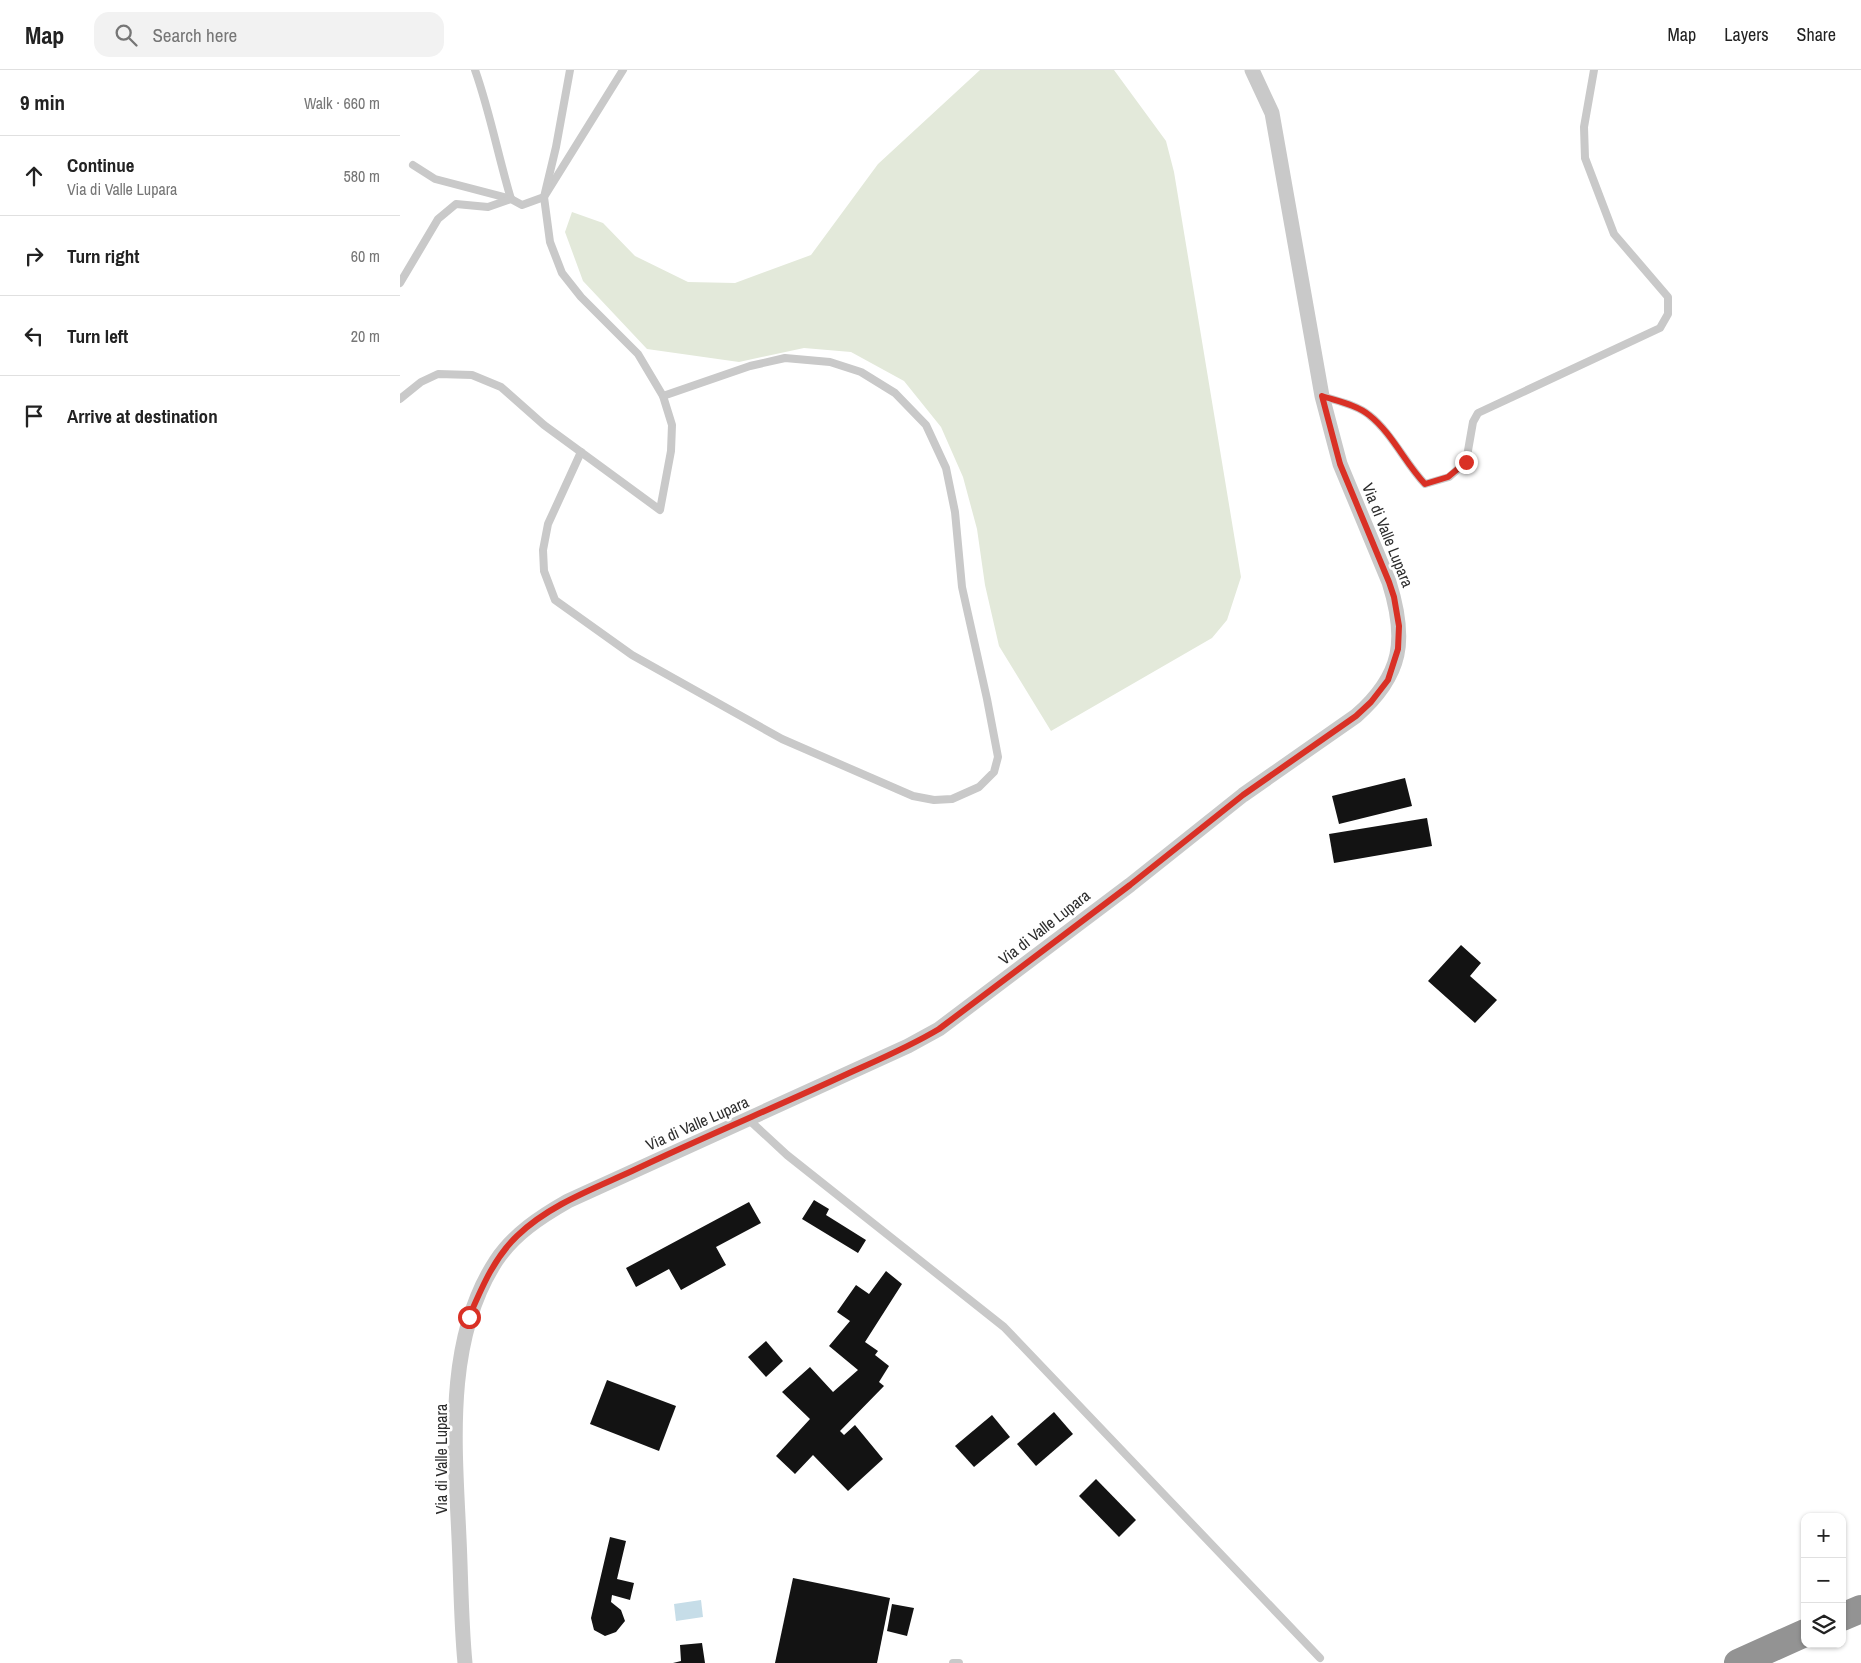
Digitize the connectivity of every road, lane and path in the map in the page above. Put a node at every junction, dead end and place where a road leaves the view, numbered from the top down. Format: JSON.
{"nodes":[{"id":1,"x":475,"y":70,"type":"edge"},
{"id":2,"x":570,"y":70,"type":"edge"},
{"id":3,"x":624,"y":70,"type":"edge"},
{"id":4,"x":1252,"y":70,"type":"edge"},
{"id":5,"x":1594,"y":70,"type":"edge"},
{"id":6,"x":413,"y":165,"type":"dead end"},
{"id":7,"x":544,"y":197,"type":"junction"},
{"id":8,"x":511,"y":199,"type":"junction"},
{"id":9,"x":400,"y":283,"type":"edge"},
{"id":10,"x":663,"y":396,"type":"junction"},
{"id":11,"x":1322,"y":396,"type":"junction"},
{"id":12,"x":400,"y":399,"type":"edge"},
{"id":13,"x":581,"y":452,"type":"junction"},
{"id":14,"x":748,"y":1119,"type":"junction"},
{"id":15,"x":1861,"y":1609,"type":"edge"},
{"id":16,"x":1846,"y":1615,"type":"edge"},
{"id":17,"x":1801,"y":1635,"type":"edge"},
{"id":18,"x":1320,"y":1658,"type":"dead end"},
{"id":19,"x":465,"y":1663,"type":"edge"},
{"id":20,"x":953,"y":1663,"type":"edge"},
{"id":21,"x":960,"y":1663,"type":"edge"},
{"id":22,"x":1738,"y":1663,"type":"edge"}],
"edges":[{"from":1,"to":8,"type":"lane"},
{"from":2,"to":7,"type":"lane"},
{"from":3,"to":7,"type":"lane"},
{"from":4,"to":11,"type":"street","name":"Via di Valle Lupara"},
{"from":5,"to":11,"type":"lane"},
{"from":6,"to":8,"type":"lane"},
{"from":7,"to":8,"type":"lane"},
{"from":7,"to":10,"type":"lane"},
{"from":8,"to":9,"type":"lane"},
{"from":10,"to":13,"type":"lane"},
{"from":10,"to":13,"type":"lane"},
{"from":11,"to":14,"type":"street","name":"Via di Valle Lupara"},
{"from":12,"to":13,"type":"lane"},
{"from":14,"to":18,"type":"lane"},
{"from":14,"to":19,"type":"street","name":"Via di Valle Lupara"},
{"from":15,"to":16,"type":"highway"},
{"from":17,"to":22,"type":"highway"},
{"from":20,"to":21,"type":"lane"}]}
